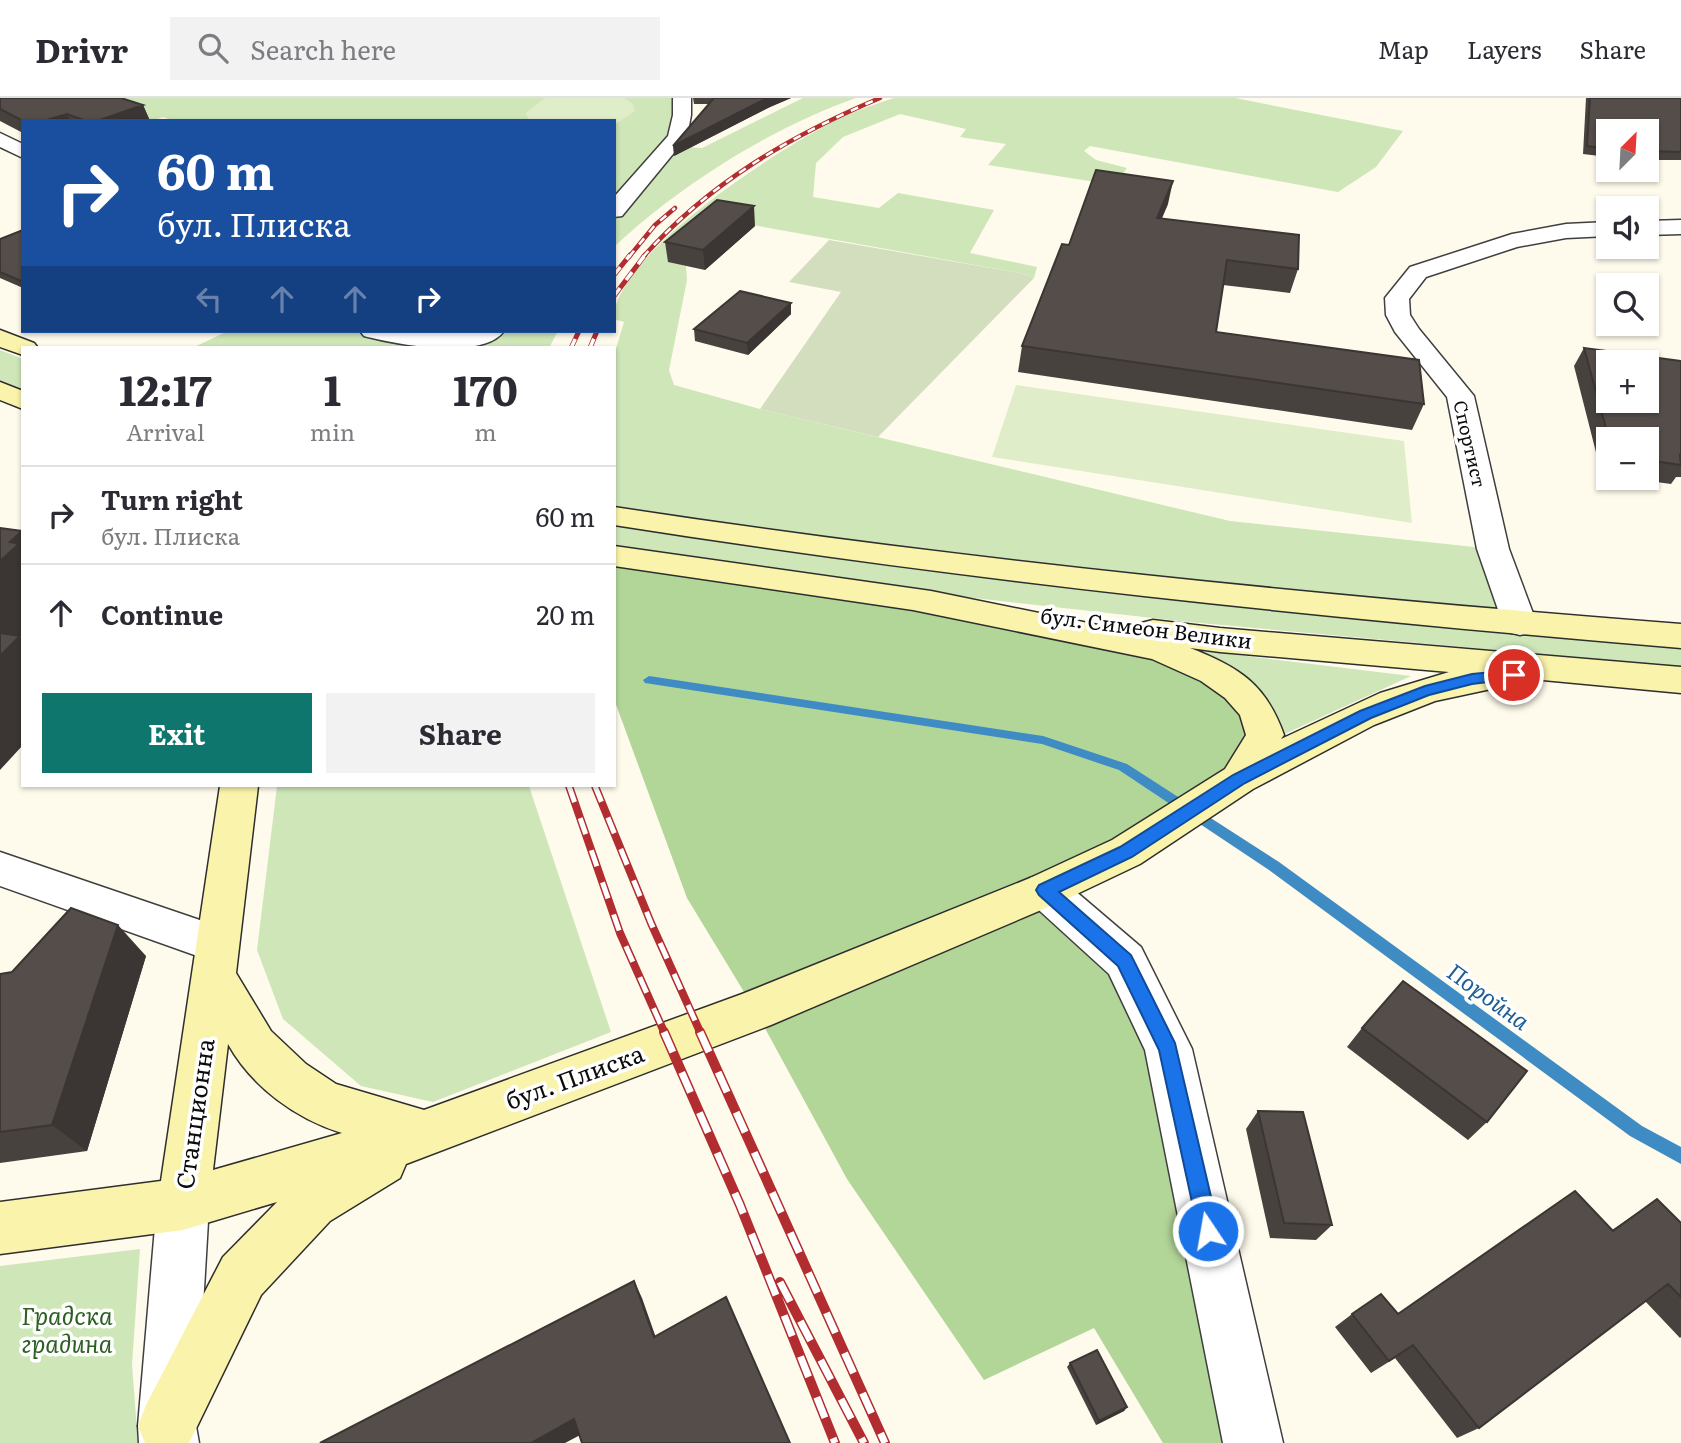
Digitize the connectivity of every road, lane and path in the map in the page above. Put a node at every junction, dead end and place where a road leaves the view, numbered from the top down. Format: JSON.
{"nodes":[{"id":1,"x":682,"y":98,"type":"edge"},
{"id":2,"x":0,"y":139,"type":"edge"},
{"id":3,"x":21,"y":151,"type":"edge"},
{"id":4,"x":616,"y":209,"type":"edge"},
{"id":5,"x":1681,"y":227,"type":"edge"},
{"id":6,"x":1659,"y":228,"type":"edge"},
{"id":7,"x":1596,"y":230,"type":"edge"},
{"id":8,"x":381,"y":333,"type":"edge"},
{"id":9,"x":488,"y":333,"type":"edge"},
{"id":10,"x":0,"y":338,"type":"edge"},
{"id":11,"x":21,"y":346,"type":"edge"},
{"id":12,"x":616,"y":516,"type":"edge"},
{"id":13,"x":616,"y":556,"type":"edge"},
{"id":14,"x":906,"y":598,"type":"junction"},
{"id":15,"x":1520,"y":624,"type":"junction"},
{"id":16,"x":1681,"y":636,"type":"edge"},
{"id":17,"x":1556,"y":671,"type":"junction"},
{"id":18,"x":1681,"y":680,"type":"edge"},
{"id":19,"x":1239,"y":779,"type":"junction"},
{"id":20,"x":239,"y":787,"type":"edge"},
{"id":21,"x":0,"y":869,"type":"edge"},
{"id":22,"x":1045,"y":890,"type":"junction"},
{"id":23,"x":216,"y":961,"type":"junction"},
{"id":24,"x":424,"y":1133,"type":"junction"},
{"id":25,"x":183,"y":1204,"type":"junction"},
{"id":26,"x":0,"y":1228,"type":"edge"},
{"id":27,"x":168,"y":1434,"type":"edge"},
{"id":28,"x":1253,"y":1443,"type":"edge"}],
"edges":[{"from":1,"to":4,"type":"street"},
{"from":2,"to":3,"type":"street"},
{"from":5,"to":6,"type":"street"},
{"from":7,"to":15,"type":"street","name":"Спортист"},
{"from":8,"to":9,"type":"street"},
{"from":10,"to":11,"type":"main road"},
{"from":12,"to":15,"type":"main road","name":"бул. Симеон Велики"},
{"from":13,"to":14,"type":"main road","name":"бул. Симеон Велики"},
{"from":14,"to":17,"type":"main road","name":"бул. Симеон Велики"},
{"from":14,"to":19,"type":"main road"},
{"from":15,"to":16,"type":"main road","name":"бул. Симеон Велики"},
{"from":17,"to":18,"type":"main road","name":"бул. Симеон Велики"},
{"from":17,"to":19,"type":"main road"},
{"from":19,"to":22,"type":"main road","name":"бул. Плиска"},
{"from":20,"to":23,"type":"main road","name":"Станционна"},
{"from":21,"to":23,"type":"street"},
{"from":22,"to":24,"type":"main road","name":"бул. Плиска"},
{"from":22,"to":28,"type":"street"},
{"from":23,"to":24,"type":"main road"},
{"from":23,"to":25,"type":"main road","name":"Станционна"},
{"from":24,"to":25,"type":"main road","name":"бул. Плиска"},
{"from":24,"to":27,"type":"main road"},
{"from":25,"to":26,"type":"main road","name":"бул. Плиска"},
{"from":25,"to":27,"type":"street","name":"Станционна"}]}
